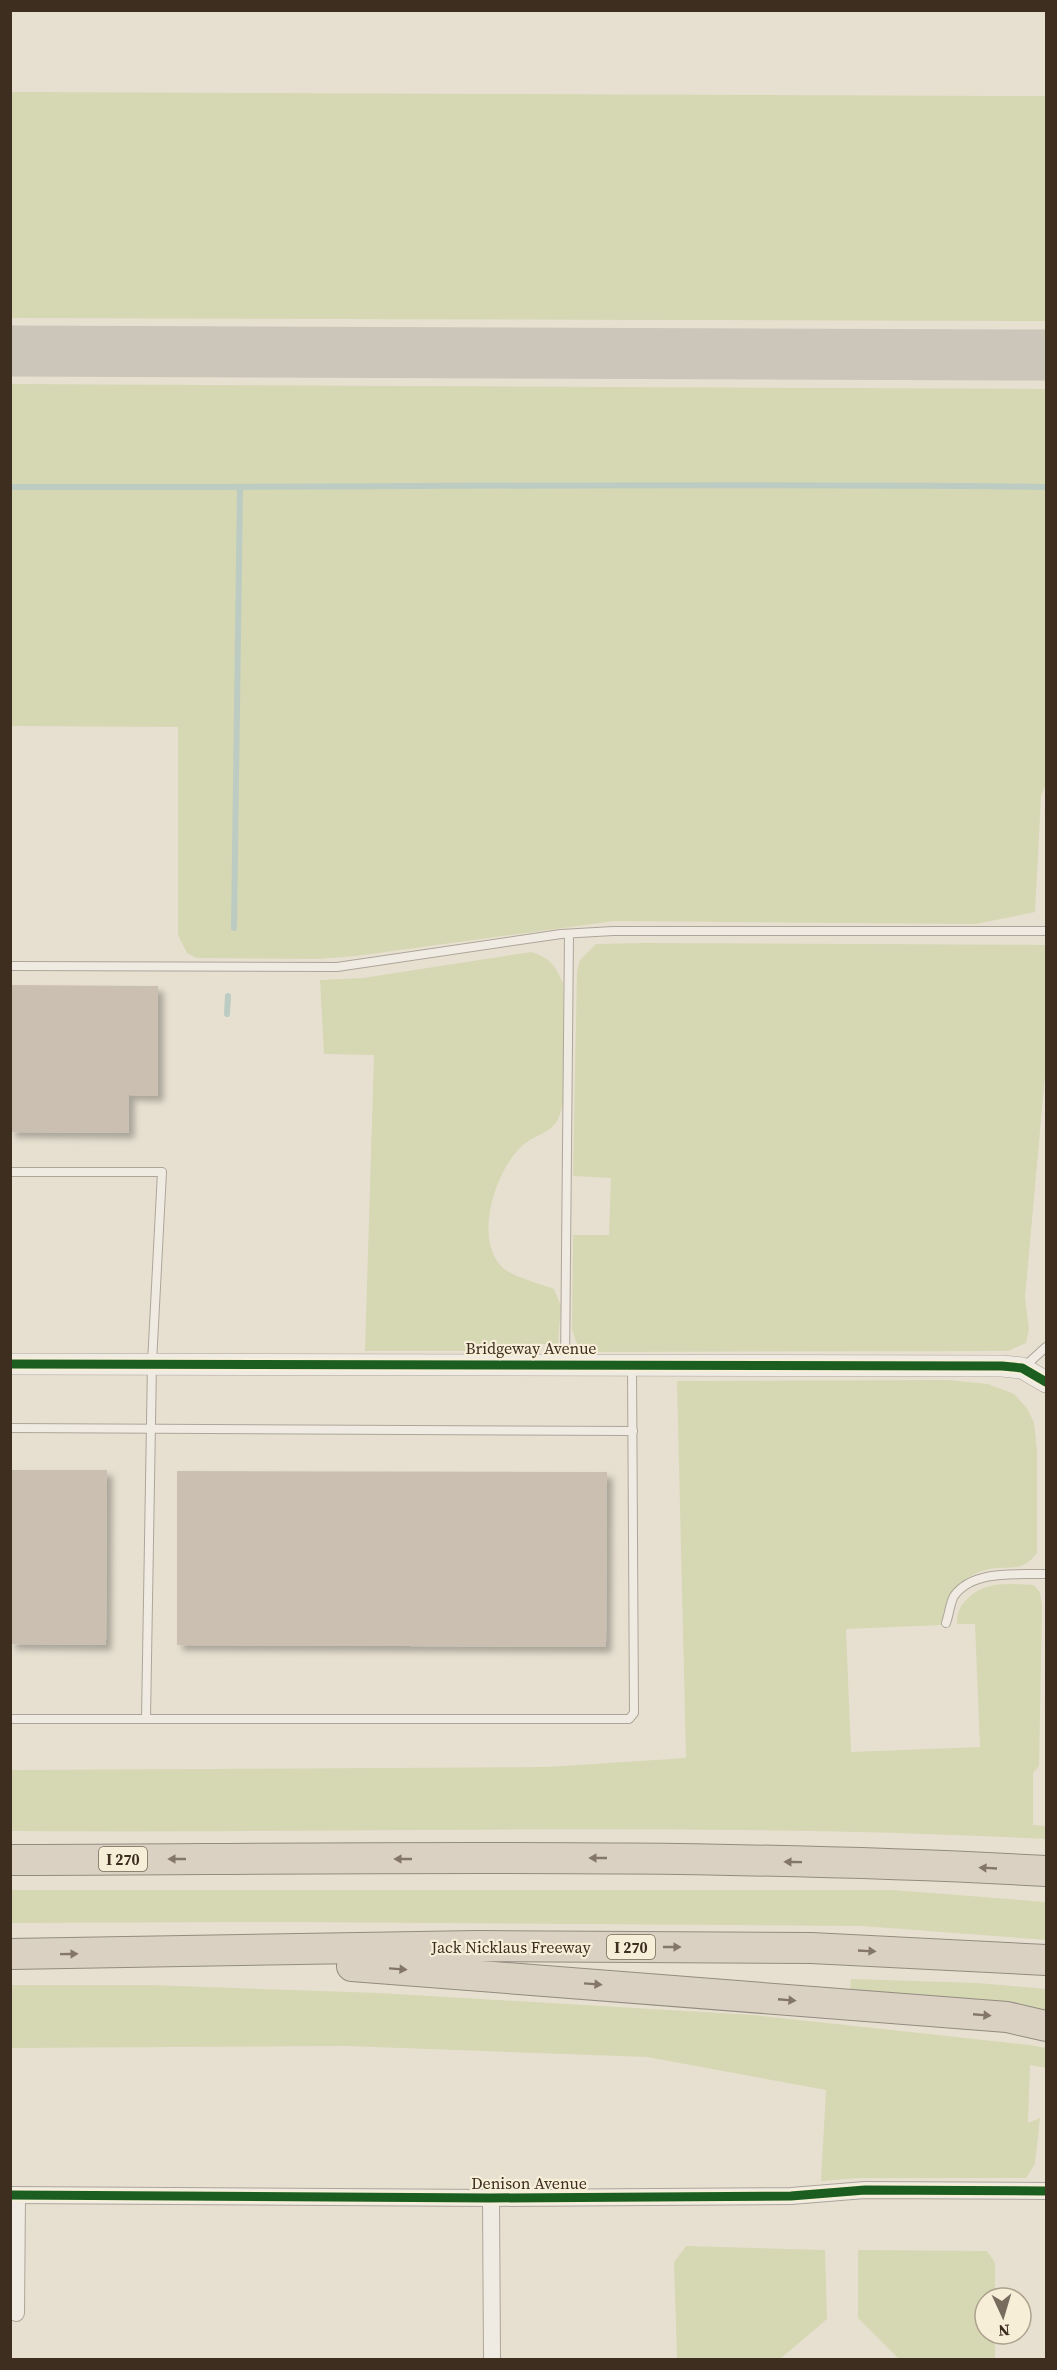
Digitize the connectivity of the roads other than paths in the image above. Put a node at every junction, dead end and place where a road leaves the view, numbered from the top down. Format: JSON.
{"nodes":[{"id":1,"x":1047,"y":931,"type":"edge"},
{"id":2,"x":569,"y":934,"type":"junction"},
{"id":3,"x":10,"y":966,"type":"edge"},
{"id":4,"x":10,"y":1172,"type":"edge"},
{"id":5,"x":1047,"y":1347,"type":"edge"},
{"id":6,"x":152,"y":1363,"type":"junction"},
{"id":7,"x":10,"y":1364,"type":"edge"},
{"id":8,"x":565,"y":1364,"type":"junction"},
{"id":9,"x":632,"y":1364,"type":"junction"},
{"id":10,"x":1022,"y":1368,"type":"junction"},
{"id":11,"x":1047,"y":1382,"type":"edge"},
{"id":12,"x":10,"y":1428,"type":"edge"},
{"id":13,"x":151,"y":1428,"type":"junction"},
{"id":14,"x":633,"y":1431,"type":"junction"},
{"id":15,"x":1047,"y":1574,"type":"edge"},
{"id":16,"x":946,"y":1623,"type":"dead end"},
{"id":17,"x":10,"y":1719,"type":"edge"},
{"id":18,"x":146,"y":1719,"type":"junction"},
{"id":19,"x":10,"y":1860,"type":"edge"},
{"id":20,"x":1047,"y":1871,"type":"edge"},
{"id":21,"x":215,"y":1952,"type":"junction"},
{"id":22,"x":10,"y":1954,"type":"edge"},
{"id":23,"x":1047,"y":1960,"type":"edge"},
{"id":24,"x":1047,"y":2026,"type":"edge"},
{"id":25,"x":1047,"y":2191,"type":"edge"},
{"id":26,"x":14,"y":2195,"type":"edge"},
{"id":27,"x":491,"y":2198,"type":"junction"},
{"id":28,"x":16,"y":2313,"type":"dead end"},
{"id":29,"x":492,"y":2360,"type":"edge"}],
"edges":[{"from":1,"to":2,"type":"lane"},
{"from":2,"to":3,"type":"lane"},
{"from":2,"to":8,"type":"lane"},
{"from":4,"to":6,"type":"lane"},
{"from":5,"to":10,"type":"lane"},
{"from":6,"to":7,"type":"street","name":"Bridgeway Avenue"},
{"from":6,"to":8,"type":"street","name":"Bridgeway Avenue"},
{"from":6,"to":13,"type":"lane"},
{"from":8,"to":9,"type":"street","name":"Bridgeway Avenue"},
{"from":9,"to":10,"type":"street","name":"Bridgeway Avenue"},
{"from":9,"to":14,"type":"lane"},
{"from":10,"to":11,"type":"street","name":"Bridgeway Avenue"},
{"from":12,"to":13,"type":"lane"},
{"from":13,"to":14,"type":"lane"},
{"from":13,"to":18,"type":"lane"},
{"from":14,"to":18,"type":"lane"},
{"from":15,"to":16,"type":"lane"},
{"from":17,"to":18,"type":"lane"},
{"from":20,"to":19,"type":"highway","number":"I 270","one_way":true},
{"from":22,"to":21,"type":"highway","name":"Jack Nicklaus Freeway","number":"I 270","one_way":true},
{"from":21,"to":23,"type":"highway","name":"Jack Nicklaus Freeway","number":"I 270","one_way":true},
{"from":21,"to":24,"type":"highway","one_way":true},
{"from":25,"to":27,"type":"street","name":"Denison Avenue"},
{"from":26,"to":27,"type":"street","name":"Denison Avenue"},
{"from":26,"to":28,"type":"street"},
{"from":27,"to":29,"type":"street"}]}
